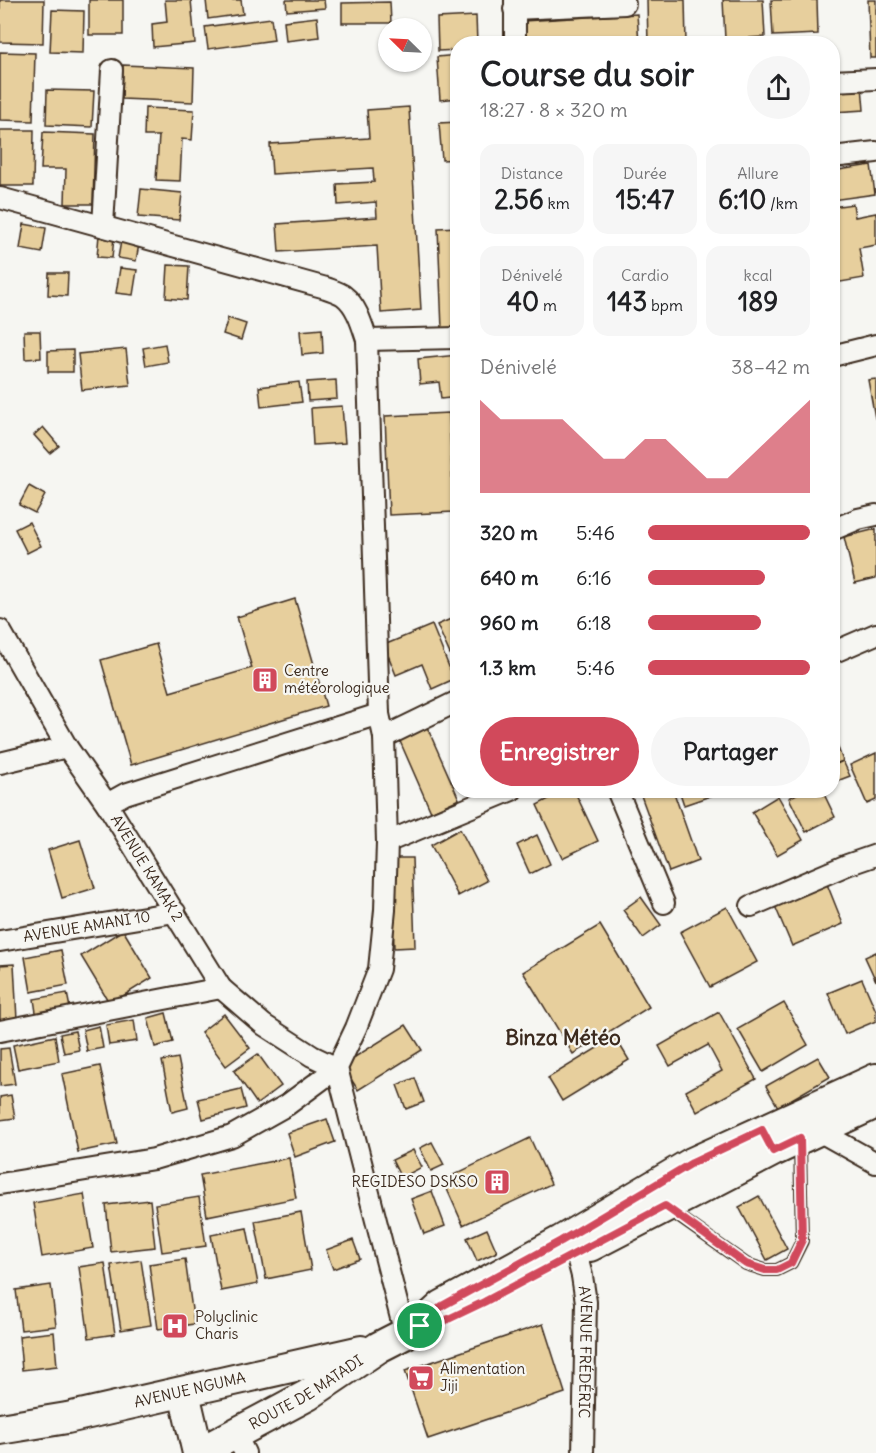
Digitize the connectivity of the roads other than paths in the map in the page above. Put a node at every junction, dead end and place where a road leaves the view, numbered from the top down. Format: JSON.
{"nodes":[{"id":1,"x":514,"y":4,"type":"edge"},
{"id":2,"x":625,"y":4,"type":"dead end"},
{"id":3,"x":515,"y":36,"type":"edge"},
{"id":4,"x":112,"y":70,"type":"dead end"},
{"id":5,"x":876,"y":79,"type":"edge"},
{"id":6,"x":840,"y":81,"type":"edge"},
{"id":7,"x":876,"y":152,"type":"edge"},
{"id":8,"x":840,"y":156,"type":"edge"},
{"id":9,"x":0,"y":198,"type":"edge"},
{"id":10,"x":103,"y":226,"type":"junction"},
{"id":11,"x":450,"y":338,"type":"edge"},
{"id":12,"x":367,"y":340,"type":"junction"},
{"id":13,"x":876,"y":345,"type":"edge"},
{"id":14,"x":840,"y":355,"type":"edge"},
{"id":15,"x":876,"y":515,"type":"edge"},
{"id":16,"x":840,"y":527,"type":"edge"},
{"id":17,"x":0,"y":630,"type":"edge"},
{"id":18,"x":876,"y":634,"type":"edge"},
{"id":19,"x":840,"y":650,"type":"edge"},
{"id":20,"x":450,"y":705,"type":"edge"},
{"id":21,"x":379,"y":714,"type":"junction"},
{"id":22,"x":384,"y":737,"type":"junction"},
{"id":23,"x":67,"y":747,"type":"junction"},
{"id":24,"x":0,"y":763,"type":"edge"},
{"id":25,"x":493,"y":798,"type":"edge"},
{"id":26,"x":620,"y":798,"type":"edge"},
{"id":27,"x":107,"y":804,"type":"junction"},
{"id":28,"x":387,"y":842,"type":"junction"},
{"id":29,"x":876,"y":855,"type":"edge"},
{"id":30,"x":664,"y":903,"type":"dead end"},
{"id":31,"x":751,"y":906,"type":"dead end"},
{"id":32,"x":175,"y":912,"type":"junction"},
{"id":33,"x":0,"y":941,"type":"edge"},
{"id":34,"x":221,"y":988,"type":"junction"},
{"id":35,"x":0,"y":1031,"type":"edge"},
{"id":36,"x":337,"y":1068,"type":"junction"},
{"id":37,"x":876,"y":1079,"type":"edge"},
{"id":38,"x":876,"y":1102,"type":"edge"},
{"id":39,"x":809,"y":1134,"type":"junction"},
{"id":40,"x":767,"y":1141,"type":"junction"},
{"id":41,"x":876,"y":1163,"type":"edge"},
{"id":42,"x":0,"y":1184,"type":"edge"},
{"id":43,"x":665,"y":1206,"type":"junction"},
{"id":44,"x":576,"y":1253,"type":"junction"},
{"id":45,"x":413,"y":1330,"type":"junction"},
{"id":46,"x":379,"y":1347,"type":"junction"},
{"id":47,"x":184,"y":1393,"type":"junction"},
{"id":48,"x":0,"y":1429,"type":"edge"},
{"id":49,"x":240,"y":1444,"type":"edge"},
{"id":50,"x":199,"y":1453,"type":"edge"},
{"id":51,"x":583,"y":1453,"type":"edge"}],
"edges":[{"from":1,"to":2,"type":"street"},
{"from":1,"to":3,"type":"street"},
{"from":4,"to":10,"type":"street"},
{"from":5,"to":6,"type":"street"},
{"from":7,"to":8,"type":"street"},
{"from":9,"to":10,"type":"street"},
{"from":10,"to":12,"type":"street"},
{"from":11,"to":12,"type":"street"},
{"from":12,"to":21,"type":"street"},
{"from":13,"to":14,"type":"street"},
{"from":15,"to":16,"type":"street"},
{"from":17,"to":23,"type":"street","name":"AVENUE KAMAK 2"},
{"from":18,"to":19,"type":"street"},
{"from":20,"to":22,"type":"street"},
{"from":21,"to":22,"type":"street"},
{"from":21,"to":27,"type":"street"},
{"from":22,"to":28,"type":"street"},
{"from":23,"to":24,"type":"street"},
{"from":23,"to":27,"type":"street","name":"AVENUE KAMAK 2"},
{"from":25,"to":28,"type":"street"},
{"from":26,"to":30,"type":"street"},
{"from":27,"to":32,"type":"street","name":"AVENUE KAMAK 2"},
{"from":28,"to":36,"type":"street"},
{"from":29,"to":31,"type":"street"},
{"from":32,"to":33,"type":"street","name":"AVENUE AMANI 10"},
{"from":32,"to":34,"type":"street","name":"AVENUE KAMAK 2"},
{"from":34,"to":35,"type":"street"},
{"from":34,"to":36,"type":"street","name":"AVENUE KAMAK 2"},
{"from":36,"to":42,"type":"street"},
{"from":36,"to":45,"type":"street"},
{"from":37,"to":40,"type":"main road"},
{"from":38,"to":39,"type":"main road"},
{"from":39,"to":40,"type":"main road"},
{"from":39,"to":41,"type":"street"},
{"from":39,"to":43,"type":"lane"},
{"from":40,"to":43,"type":"main road"},
{"from":40,"to":45,"type":"main road"},
{"from":43,"to":44,"type":"main road"},
{"from":44,"to":45,"type":"main road"},
{"from":44,"to":51,"type":"street","name":"AVENUE FRÉDÉRIC"},
{"from":45,"to":46,"type":"main road"},
{"from":46,"to":47,"type":"main road","name":"AVENUE NGUMA"},
{"from":46,"to":49,"type":"main road","name":"ROUTE DE MATADI"},
{"from":47,"to":48,"type":"main road","name":"AVENUE NGUMA"},
{"from":47,"to":50,"type":"main road"},
{"from":49,"to":50,"type":"main road","name":"ROUTE DE MATADI"}]}
